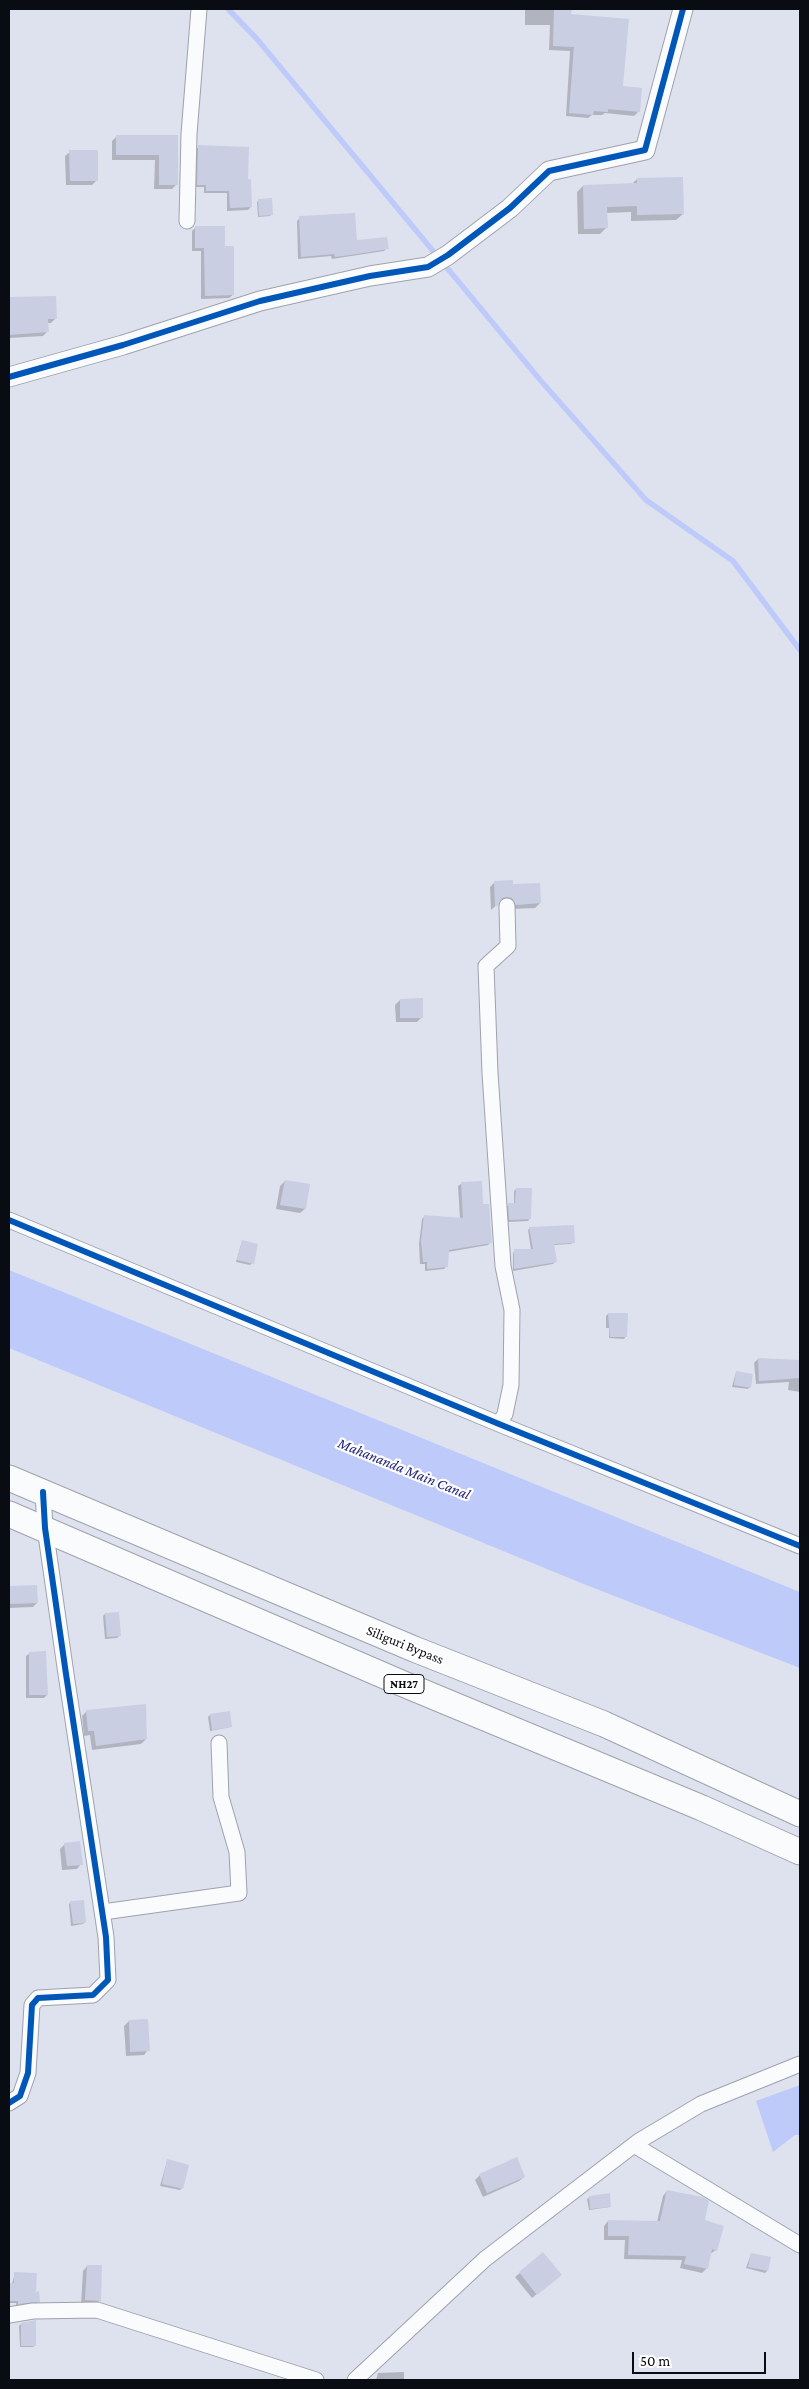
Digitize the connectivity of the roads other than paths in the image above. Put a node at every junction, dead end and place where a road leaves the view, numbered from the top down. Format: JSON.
{"nodes":[{"id":1,"x":199,"y":9,"type":"edge"},
{"id":2,"x":683,"y":9,"type":"edge"},
{"id":3,"x":187,"y":220,"type":"dead end"},
{"id":4,"x":9,"y":378,"type":"edge"},
{"id":5,"x":507,"y":906,"type":"dead end"},
{"id":6,"x":9,"y":1220,"type":"edge"},
{"id":7,"x":499,"y":1424,"type":"junction"},
{"id":8,"x":9,"y":1478,"type":"edge"},
{"id":9,"x":43,"y":1492,"type":"junction"},
{"id":10,"x":9,"y":1514,"type":"edge"},
{"id":11,"x":45,"y":1528,"type":"junction"},
{"id":12,"x":800,"y":1546,"type":"edge"},
{"id":13,"x":219,"y":1743,"type":"dead end"},
{"id":14,"x":800,"y":1814,"type":"edge"},
{"id":15,"x":800,"y":1852,"type":"edge"},
{"id":16,"x":103,"y":1912,"type":"junction"},
{"id":17,"x":800,"y":2064,"type":"edge"},
{"id":18,"x":9,"y":2104,"type":"edge"},
{"id":19,"x":634,"y":2145,"type":"junction"},
{"id":20,"x":800,"y":2245,"type":"edge"},
{"id":21,"x":9,"y":2315,"type":"edge"},
{"id":22,"x":316,"y":2380,"type":"edge"},
{"id":23,"x":355,"y":2380,"type":"edge"}],
"edges":[{"from":1,"to":3,"type":"street"},
{"from":2,"to":4,"type":"street"},
{"from":5,"to":7,"type":"street"},
{"from":6,"to":7,"type":"street"},
{"from":7,"to":12,"type":"street"},
{"from":8,"to":9,"type":"highway","name":"Siliguri Bypass","number":"NH27"},
{"from":9,"to":11,"type":"street"},
{"from":9,"to":14,"type":"highway","name":"Siliguri Bypass","number":"NH27"},
{"from":10,"to":11,"type":"highway","number":"NH27"},
{"from":11,"to":15,"type":"highway","number":"NH27"},
{"from":11,"to":16,"type":"street"},
{"from":13,"to":16,"type":"street"},
{"from":16,"to":18,"type":"street"},
{"from":17,"to":19,"type":"street"},
{"from":19,"to":20,"type":"street"},
{"from":19,"to":23,"type":"street"},
{"from":21,"to":22,"type":"street"}]}
